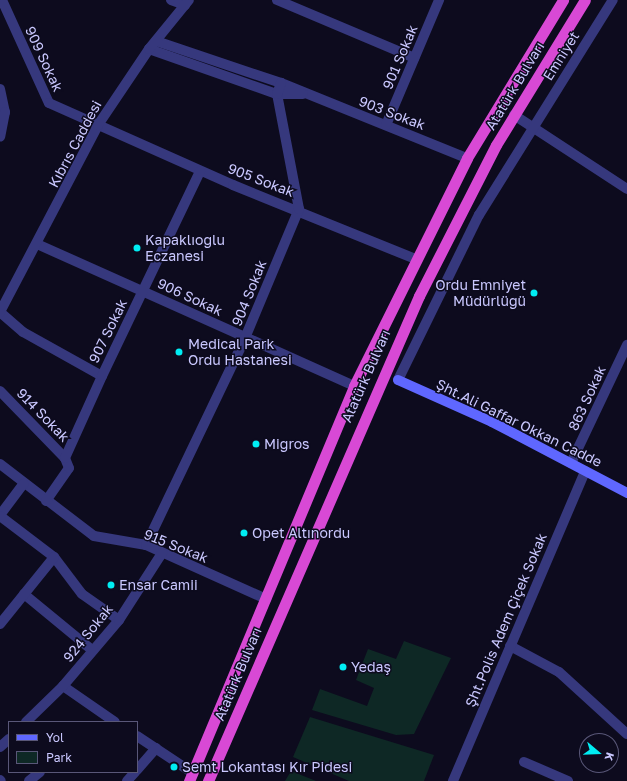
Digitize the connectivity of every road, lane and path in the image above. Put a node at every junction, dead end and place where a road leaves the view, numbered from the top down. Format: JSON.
{"nodes":[{"id":1,"x":2,"y":0,"type":"edge"},
{"id":2,"x":171,"y":0,"type":"edge"},
{"id":3,"x":277,"y":0,"type":"edge"},
{"id":4,"x":440,"y":0,"type":"edge"},
{"id":5,"x":563,"y":0,"type":"edge"},
{"id":6,"x":585,"y":0,"type":"edge"},
{"id":7,"x":614,"y":0,"type":"edge"},
{"id":8,"x":187,"y":3,"type":"edge"},
{"id":9,"x":153,"y":45,"type":"junction"},
{"id":10,"x":414,"y":58,"type":"junction"},
{"id":11,"x":281,"y":83,"type":"junction"},
{"id":12,"x":0,"y":89,"type":"edge"},
{"id":13,"x":277,"y":94,"type":"junction"},
{"id":14,"x":308,"y":94,"type":"junction"},
{"id":15,"x":514,"y":116,"type":"junction"},
{"id":16,"x":98,"y":125,"type":"junction"},
{"id":17,"x":386,"y":125,"type":"junction"},
{"id":18,"x":533,"y":127,"type":"junction"},
{"id":19,"x":0,"y":137,"type":"edge"},
{"id":20,"x":467,"y":158,"type":"junction"},
{"id":21,"x":200,"y":171,"type":"junction"},
{"id":22,"x":627,"y":189,"type":"edge"},
{"id":23,"x":299,"y":209,"type":"junction"},
{"id":24,"x":36,"y":244,"type":"junction"},
{"id":25,"x":415,"y":259,"type":"junction"},
{"id":26,"x":142,"y":291,"type":"junction"},
{"id":27,"x":0,"y":312,"type":"edge"},
{"id":28,"x":245,"y":338,"type":"junction"},
{"id":29,"x":627,"y":345,"type":"edge"},
{"id":30,"x":102,"y":376,"type":"junction"},
{"id":31,"x":398,"y":380,"type":"joint"},
{"id":32,"x":354,"y":386,"type":"junction"},
{"id":33,"x":0,"y":391,"type":"edge"},
{"id":34,"x":65,"y":458,"type":"junction"},
{"id":35,"x":572,"y":463,"type":"junction"},
{"id":36,"x":0,"y":464,"type":"edge"},
{"id":37,"x":585,"y":471,"type":"junction"},
{"id":38,"x":22,"y":484,"type":"junction"},
{"id":39,"x":627,"y":493,"type":"edge"},
{"id":40,"x":46,"y":501,"type":"junction"},
{"id":41,"x":0,"y":515,"type":"edge"},
{"id":42,"x":146,"y":545,"type":"junction"},
{"id":43,"x":162,"y":553,"type":"junction"},
{"id":44,"x":54,"y":557,"type":"junction"},
{"id":45,"x":24,"y":594,"type":"junction"},
{"id":46,"x":266,"y":599,"type":"junction"},
{"id":47,"x":119,"y":620,"type":"junction"},
{"id":48,"x":0,"y":624,"type":"edge"},
{"id":49,"x":510,"y":646,"type":"junction"},
{"id":50,"x":92,"y":650,"type":"junction"},
{"id":51,"x":63,"y":686,"type":"junction"},
{"id":52,"x":107,"y":720,"type":"edge"},
{"id":53,"x":27,"y":721,"type":"edge"},
{"id":54,"x":627,"y":734,"type":"edge"},
{"id":55,"x":138,"y":737,"type":"edge"},
{"id":56,"x":8,"y":740,"type":"edge"},
{"id":57,"x":0,"y":748,"type":"edge"},
{"id":58,"x":156,"y":748,"type":"junction"},
{"id":59,"x":524,"y":762,"type":"dead end"},
{"id":60,"x":138,"y":769,"type":"edge"},
{"id":61,"x":39,"y":773,"type":"edge"},
{"id":62,"x":134,"y":773,"type":"edge"},
{"id":63,"x":191,"y":777,"type":"edge"},
{"id":64,"x":29,"y":781,"type":"edge"},
{"id":65,"x":127,"y":781,"type":"edge"},
{"id":66,"x":208,"y":781,"type":"edge"},
{"id":67,"x":453,"y":781,"type":"edge"},
{"id":68,"x":568,"y":781,"type":"edge"}],
"edges":[{"from":1,"to":16,"type":"street","name":"909 Sokak"},
{"from":2,"to":8,"type":"street"},
{"from":3,"to":10,"type":"street"},
{"from":4,"to":10,"type":"street","name":"901 Sokak"},
{"from":5,"to":20,"type":"highway","name":"Atatürk Bulvarı"},
{"from":6,"to":15,"type":"highway","name":"Atatürk Bulvarı"},
{"from":7,"to":18,"type":"street","name":"Emniyet"},
{"from":8,"to":9,"type":"street","name":"Kıbrıs Caddesi"},
{"from":9,"to":11,"type":"street","name":"903 Sokak"},
{"from":9,"to":13,"type":"street","name":"903 Sokak"},
{"from":9,"to":16,"type":"street","name":"Kıbrıs Caddesi"},
{"from":10,"to":17,"type":"street","name":"901 Sokak"},
{"from":11,"to":13,"type":"street"},
{"from":11,"to":14,"type":"street","name":"903 Sokak"},
{"from":12,"to":19,"type":"street"},
{"from":13,"to":14,"type":"street","name":"903 Sokak"},
{"from":13,"to":23,"type":"street"},
{"from":14,"to":17,"type":"street","name":"903 Sokak"},
{"from":15,"to":18,"type":"street"},
{"from":15,"to":66,"type":"highway","name":"Atatürk Bulvarı"},
{"from":16,"to":21,"type":"street","name":"905 Sokak"},
{"from":16,"to":24,"type":"street","name":"Kıbrıs Caddesi"},
{"from":17,"to":20,"type":"street","name":"903 Sokak"},
{"from":18,"to":22,"type":"street"},
{"from":18,"to":31,"type":"street","name":"Emniyet"},
{"from":20,"to":25,"type":"highway","name":"Atatürk Bulvarı"},
{"from":21,"to":23,"type":"street","name":"905 Sokak"},
{"from":21,"to":26,"type":"street","name":"907 Sokak"},
{"from":23,"to":25,"type":"street","name":"905 Sokak"},
{"from":23,"to":28,"type":"street","name":"904 Sokak"},
{"from":24,"to":26,"type":"street","name":"906 Sokak"},
{"from":24,"to":27,"type":"street","name":"Kıbrıs Caddesi"},
{"from":25,"to":32,"type":"highway","name":"Atatürk Bulvarı"},
{"from":26,"to":28,"type":"street","name":"906 Sokak"},
{"from":26,"to":30,"type":"street","name":"907 Sokak"},
{"from":27,"to":30,"type":"street"},
{"from":28,"to":32,"type":"street","name":"906 Sokak"},
{"from":28,"to":42,"type":"street","name":"904 Sokak"},
{"from":29,"to":35,"type":"street","name":"863 Sokak"},
{"from":30,"to":34,"type":"street","name":"907 Sokak"},
{"from":31,"to":35,"type":"main road","name":"Şht.Ali Gaffar Okkan Cadde"},
{"from":32,"to":46,"type":"highway","name":"Atatürk Bulvarı"},
{"from":33,"to":34,"type":"street","name":"914 Sokak"},
{"from":34,"to":40,"type":"street","name":"907 Sokak"},
{"from":35,"to":37,"type":"main road","name":"Şht.Ali Gaffar Okkan Cadde"},
{"from":36,"to":38,"type":"street","name":"915 Sokak"},
{"from":37,"to":39,"type":"main road","name":"Şht.Ali Gaffar Okkan Cadde"},
{"from":37,"to":49,"type":"street","name":"Şht.Polis Adem Çiçek Sokak"},
{"from":38,"to":40,"type":"street","name":"915 Sokak"},
{"from":38,"to":41,"type":"street"},
{"from":40,"to":42,"type":"street","name":"915 Sokak"},
{"from":41,"to":44,"type":"street"},
{"from":42,"to":43,"type":"street","name":"915 Sokak"},
{"from":43,"to":46,"type":"street","name":"915 Sokak"},
{"from":43,"to":47,"type":"street","name":"924 Sokak"},
{"from":44,"to":45,"type":"street"},
{"from":44,"to":47,"type":"street"},
{"from":45,"to":48,"type":"street"},
{"from":45,"to":50,"type":"street"},
{"from":46,"to":63,"type":"highway","name":"Atatürk Bulvarı"},
{"from":47,"to":50,"type":"street","name":"924 Sokak"},
{"from":49,"to":54,"type":"street"},
{"from":49,"to":67,"type":"street","name":"Şht.Polis Adem Çiçek Sokak"},
{"from":50,"to":51,"type":"street","name":"924 Sokak"},
{"from":51,"to":52,"type":"street"},
{"from":51,"to":53,"type":"street","name":"924 Sokak"},
{"from":55,"to":58,"type":"street"},
{"from":56,"to":57,"type":"street"},
{"from":58,"to":60,"type":"street"},
{"from":58,"to":63,"type":"street"},
{"from":59,"to":68,"type":"street"},
{"from":61,"to":64,"type":"street"},
{"from":62,"to":65,"type":"street"}]}
